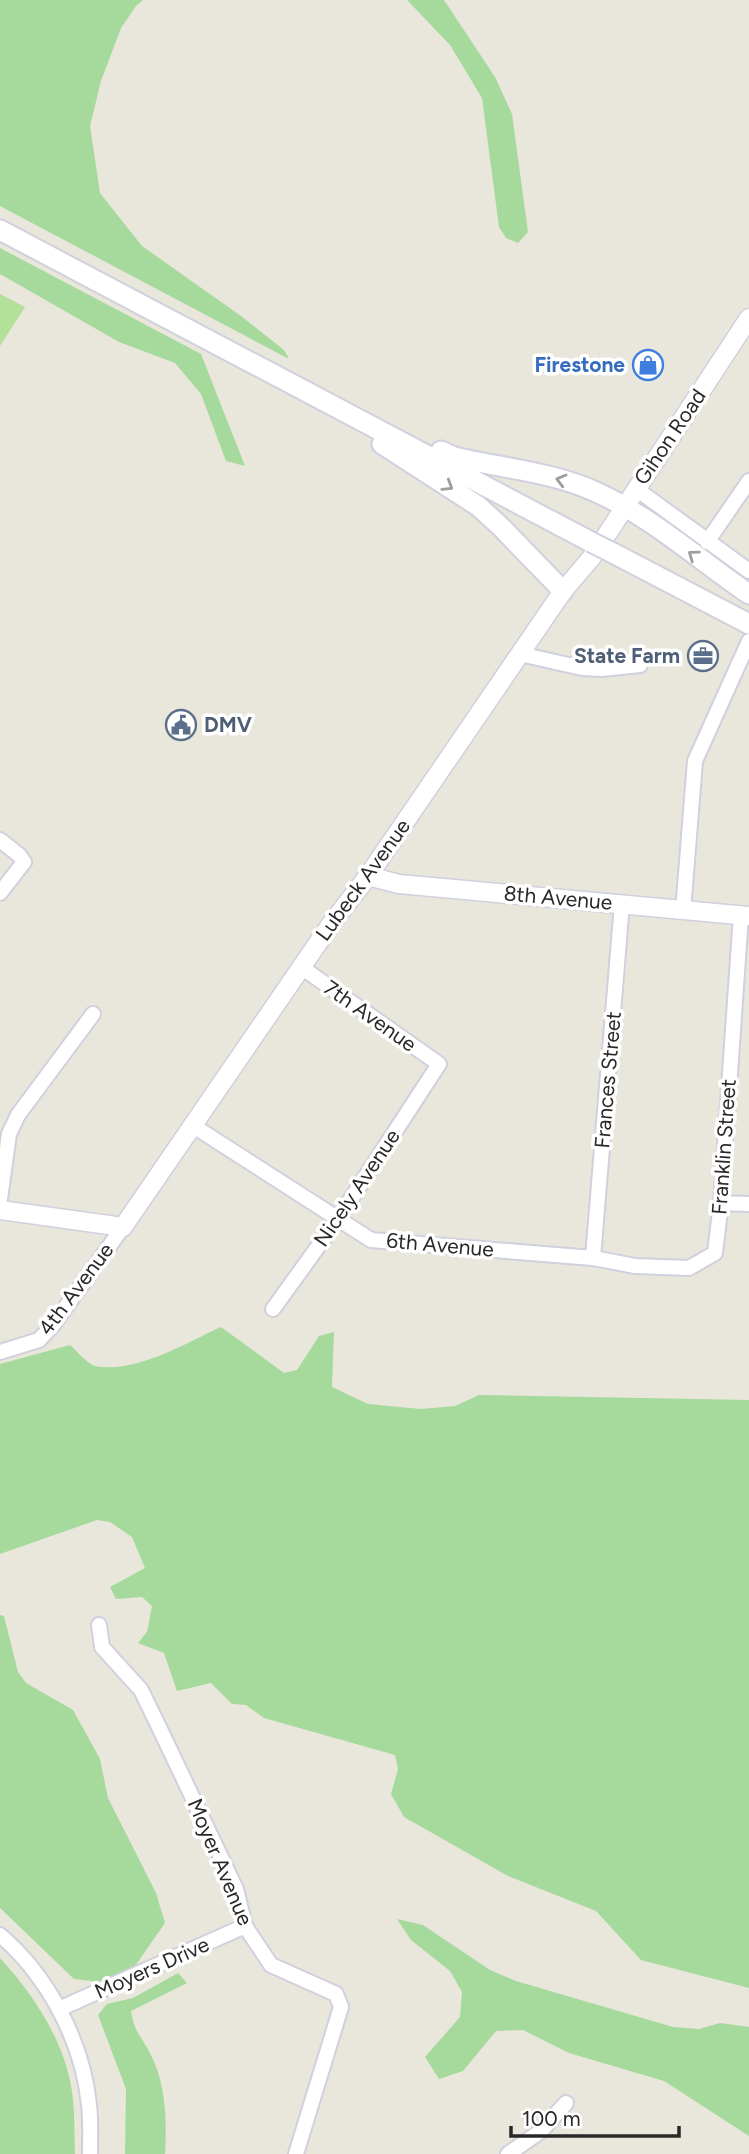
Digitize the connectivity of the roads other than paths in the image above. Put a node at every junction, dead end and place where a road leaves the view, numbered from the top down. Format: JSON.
{"nodes":[{"id":1,"x":0,"y":230,"type":"edge"},
{"id":2,"x":749,"y":318,"type":"edge"},
{"id":3,"x":332,"y":405,"type":"junction"},
{"id":4,"x":749,"y":481,"type":"edge"},
{"id":5,"x":635,"y":488,"type":"junction"},
{"id":6,"x":623,"y":507,"type":"junction"},
{"id":7,"x":707,"y":542,"type":"junction"},
{"id":8,"x":591,"y":549,"type":"junction"},
{"id":9,"x":749,"y":571,"type":"edge"},
{"id":10,"x":563,"y":591,"type":"junction"},
{"id":11,"x":749,"y":594,"type":"edge"},
{"id":12,"x":749,"y":624,"type":"edge"},
{"id":13,"x":749,"y":641,"type":"edge"},
{"id":14,"x":520,"y":653,"type":"junction"},
{"id":15,"x":640,"y":665,"type":"dead end"},
{"id":16,"x":0,"y":840,"type":"edge"},
{"id":17,"x":368,"y":876,"type":"junction"},
{"id":18,"x":0,"y":893,"type":"edge"},
{"id":19,"x":622,"y":903,"type":"junction"},
{"id":20,"x":683,"y":911,"type":"junction"},
{"id":21,"x":745,"y":915,"type":"edge"},
{"id":22,"x":301,"y":967,"type":"junction"},
{"id":23,"x":93,"y":1014,"type":"dead end"},
{"id":24,"x":439,"y":1064,"type":"joint"},
{"id":25,"x":192,"y":1125,"type":"junction"},
{"id":26,"x":0,"y":1199,"type":"edge"},
{"id":27,"x":721,"y":1203,"type":"junction"},
{"id":28,"x":749,"y":1204,"type":"edge"},
{"id":29,"x":136,"y":1205,"type":"joint"},
{"id":30,"x":0,"y":1210,"type":"edge"},
{"id":31,"x":338,"y":1219,"type":"junction"},
{"id":32,"x":123,"y":1227,"type":"junction"},
{"id":33,"x":715,"y":1253,"type":"joint"},
{"id":34,"x":593,"y":1258,"type":"junction"},
{"id":35,"x":273,"y":1309,"type":"dead end"},
{"id":36,"x":0,"y":1352,"type":"edge"},
{"id":37,"x":99,"y":1625,"type":"dead end"},
{"id":38,"x":246,"y":1926,"type":"junction"},
{"id":39,"x":0,"y":1935,"type":"edge"},
{"id":40,"x":60,"y":2009,"type":"junction"},
{"id":41,"x":566,"y":2103,"type":"dead end"},
{"id":42,"x":90,"y":2154,"type":"edge"},
{"id":43,"x":296,"y":2154,"type":"edge"},
{"id":44,"x":508,"y":2154,"type":"edge"}],
"edges":[{"from":1,"to":3,"type":"main road"},
{"from":2,"to":5,"type":"street","name":"Gihon Road"},
{"from":6,"to":3,"type":"main road","one_way":true},
{"from":3,"to":8,"type":"main road"},
{"from":3,"to":10,"type":"main road","one_way":true},
{"from":4,"to":7,"type":"street"},
{"from":5,"to":6,"type":"street","name":"Gihon Road"},
{"from":5,"to":7,"type":"street"},
{"from":6,"to":8,"type":"street","name":"Gihon Road"},
{"from":11,"to":6,"type":"main road","one_way":true},
{"from":7,"to":9,"type":"street"},
{"from":8,"to":10,"type":"street","name":"Lubeck Avenue"},
{"from":8,"to":12,"type":"main road","bridge":true},
{"from":10,"to":14,"type":"street","name":"Lubeck Avenue"},
{"from":13,"to":20,"type":"street"},
{"from":14,"to":15,"type":"street"},
{"from":14,"to":17,"type":"street","name":"Lubeck Avenue"},
{"from":16,"to":18,"type":"street"},
{"from":17,"to":19,"type":"street","name":"8th Avenue"},
{"from":17,"to":22,"type":"street","name":"Lubeck Avenue"},
{"from":19,"to":20,"type":"street","name":"8th Avenue"},
{"from":19,"to":34,"type":"street","name":"Frances Street"},
{"from":20,"to":21,"type":"street","name":"8th Avenue"},
{"from":21,"to":27,"type":"street","name":"Franklin Street"},
{"from":22,"to":24,"type":"street","name":"7th Avenue"},
{"from":22,"to":25,"type":"street","name":"Lubeck Avenue"},
{"from":23,"to":26,"type":"street"},
{"from":24,"to":31,"type":"street","name":"Nicely Avenue"},
{"from":25,"to":29,"type":"street","name":"Lubeck Avenue"},
{"from":25,"to":31,"type":"street","name":"6th Avenue"},
{"from":27,"to":28,"type":"street"},
{"from":27,"to":33,"type":"street","name":"Franklin Street"},
{"from":29,"to":32,"type":"street","name":"4th Avenue"},
{"from":30,"to":32,"type":"street"},
{"from":31,"to":34,"type":"street","name":"6th Avenue"},
{"from":31,"to":35,"type":"street","name":"Nicely Avenue"},
{"from":32,"to":36,"type":"street","name":"4th Avenue"},
{"from":33,"to":34,"type":"street","name":"6th Avenue"},
{"from":37,"to":38,"type":"street","name":"Moyer Avenue"},
{"from":38,"to":40,"type":"street","name":"Moyers Drive"},
{"from":38,"to":43,"type":"street","name":"Moyer Avenue"},
{"from":39,"to":40,"type":"street"},
{"from":40,"to":42,"type":"street"},
{"from":41,"to":44,"type":"street"}]}
